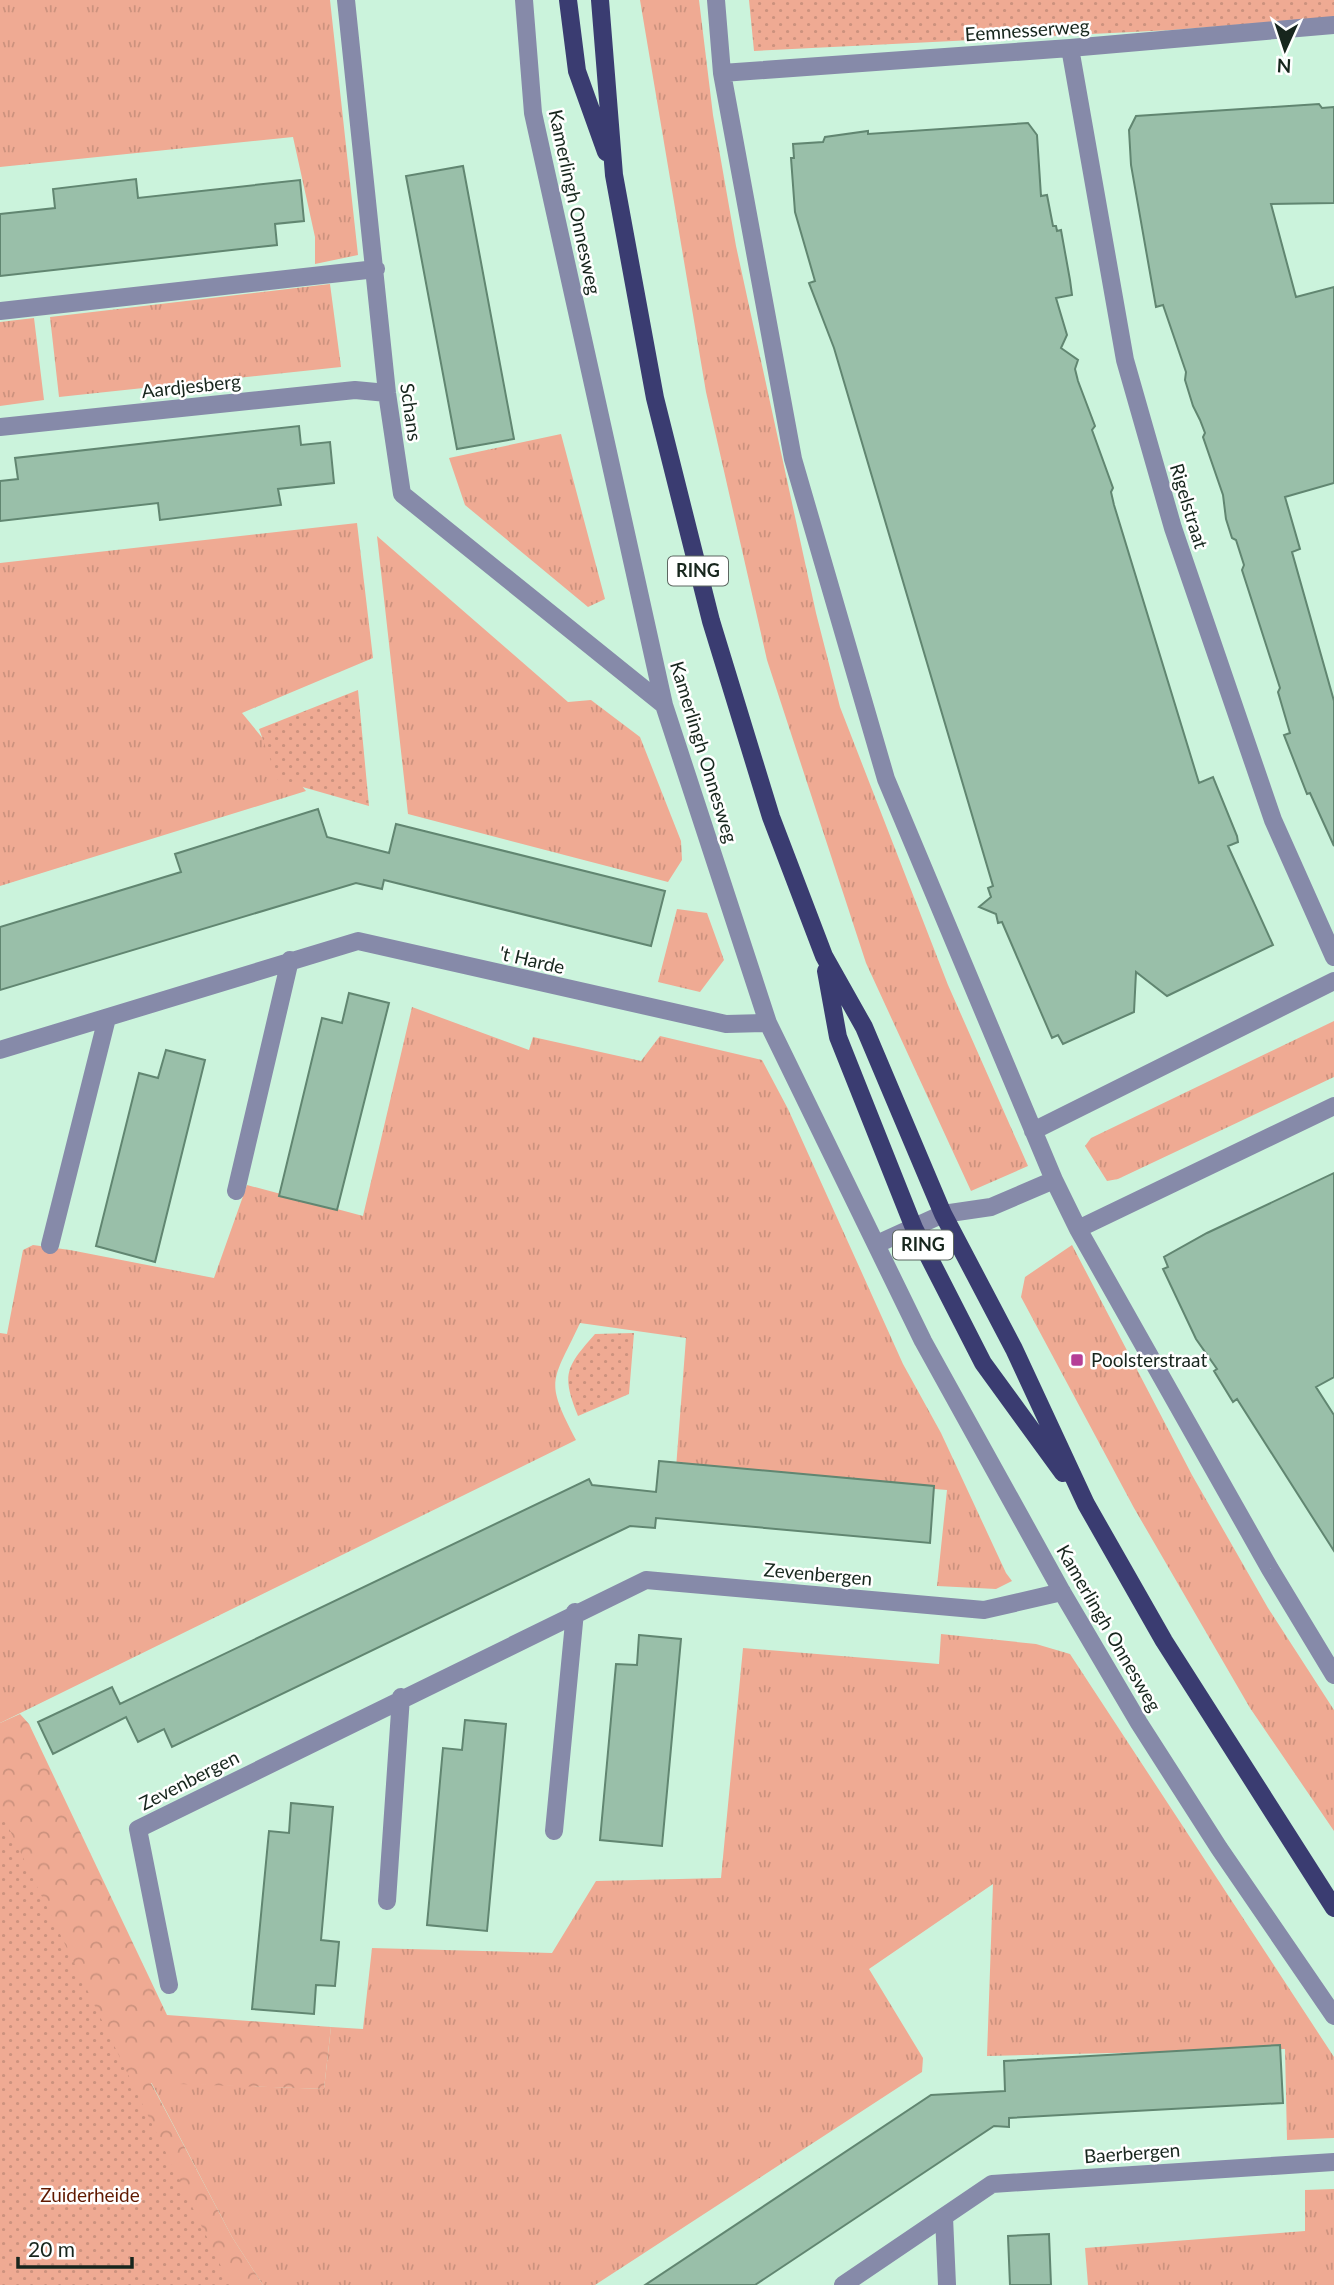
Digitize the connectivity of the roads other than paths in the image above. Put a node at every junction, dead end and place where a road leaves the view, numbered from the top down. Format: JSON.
{"nodes":[{"id":1,"x":346,"y":0,"type":"edge"},
{"id":2,"x":524,"y":0,"type":"edge"},
{"id":3,"x":568,"y":0,"type":"edge"},
{"id":4,"x":600,"y":0,"type":"edge"},
{"id":5,"x":716,"y":0,"type":"edge"},
{"id":6,"x":1334,"y":25,"type":"edge"},
{"id":7,"x":1070,"y":48,"type":"junction"},
{"id":8,"x":722,"y":73,"type":"junction"},
{"id":9,"x":614,"y":175,"type":"junction"},
{"id":10,"x":376,"y":269,"type":"junction"},
{"id":11,"x":0,"y":311,"type":"edge"},
{"id":12,"x":387,"y":393,"type":"junction"},
{"id":13,"x":0,"y":427,"type":"edge"},
{"id":14,"x":664,"y":705,"type":"junction"},
{"id":15,"x":824,"y":956,"type":"junction"},
{"id":16,"x":1334,"y":957,"type":"edge"},
{"id":17,"x":290,"y":961,"type":"junction"},
{"id":18,"x":1334,"y":981,"type":"edge"},
{"id":19,"x":107,"y":1018,"type":"junction"},
{"id":20,"x":768,"y":1023,"type":"junction"},
{"id":21,"x":0,"y":1050,"type":"edge"},
{"id":22,"x":1334,"y":1106,"type":"edge"},
{"id":23,"x":1033,"y":1131,"type":"junction"},
{"id":24,"x":1054,"y":1180,"type":"junction"},
{"id":25,"x":236,"y":1191,"type":"dead end"},
{"id":26,"x":943,"y":1214,"type":"junction"},
{"id":27,"x":914,"y":1228,"type":"junction"},
{"id":28,"x":1078,"y":1229,"type":"junction"},
{"id":29,"x":877,"y":1244,"type":"junction"},
{"id":30,"x":50,"y":1245,"type":"dead end"},
{"id":31,"x":1086,"y":1504,"type":"junction"},
{"id":32,"x":1062,"y":1592,"type":"junction"},
{"id":33,"x":575,"y":1612,"type":"junction"},
{"id":34,"x":1334,"y":1675,"type":"edge"},
{"id":35,"x":401,"y":1697,"type":"junction"},
{"id":36,"x":554,"y":1831,"type":"dead end"},
{"id":37,"x":387,"y":1901,"type":"dead end"},
{"id":38,"x":1334,"y":1908,"type":"edge"},
{"id":39,"x":169,"y":1985,"type":"dead end"},
{"id":40,"x":1334,"y":2016,"type":"edge"},
{"id":41,"x":1334,"y":2162,"type":"edge"},
{"id":42,"x":944,"y":2217,"type":"junction"},
{"id":43,"x":843,"y":2285,"type":"edge"},
{"id":44,"x":947,"y":2285,"type":"edge"}],
"edges":[{"from":1,"to":10,"type":"street","name":"Schans"},
{"from":2,"to":14,"type":"street","name":"Kamerlingh Onnesweg"},
{"from":3,"to":9,"type":"main road","name":"Kamerlingh Onnesweg","number":"RING"},
{"from":4,"to":9,"type":"main road","name":"Kamerlingh Onnesweg","number":"RING"},
{"from":5,"to":8,"type":"street"},
{"from":6,"to":7,"type":"street","name":"Eemnesserweg"},
{"from":7,"to":8,"type":"street","name":"Eemnesserweg"},
{"from":7,"to":16,"type":"street","name":"Rigelstraat"},
{"from":8,"to":23,"type":"street"},
{"from":9,"to":15,"type":"main road","name":"Kamerlingh Onnesweg","number":"RING"},
{"from":10,"to":11,"type":"street"},
{"from":10,"to":12,"type":"street","name":"Schans"},
{"from":12,"to":13,"type":"street","name":"Aardjesberg"},
{"from":12,"to":14,"type":"street","name":"Schans"},
{"from":14,"to":20,"type":"street","name":"Kamerlingh Onnesweg"},
{"from":15,"to":26,"type":"main road","name":"Kamerlingh Onnesweg","number":"RING"},
{"from":15,"to":27,"type":"main road","name":"Kamerlingh Onnesweg","number":"RING"},
{"from":17,"to":19,"type":"street","name":"'t Harde"},
{"from":17,"to":20,"type":"street","name":"'t Harde"},
{"from":17,"to":25,"type":"street"},
{"from":18,"to":23,"type":"street"},
{"from":19,"to":21,"type":"street","name":"'t Harde"},
{"from":19,"to":30,"type":"street"},
{"from":20,"to":29,"type":"street","name":"Kamerlingh Onnesweg"},
{"from":22,"to":28,"type":"street"},
{"from":23,"to":24,"type":"street"},
{"from":24,"to":26,"type":"street"},
{"from":24,"to":28,"type":"street"},
{"from":26,"to":27,"type":"street"},
{"from":26,"to":31,"type":"main road","name":"Kamerlingh Onnesweg","number":"RING"},
{"from":27,"to":29,"type":"street"},
{"from":27,"to":31,"type":"main road","name":"Kamerlingh Onnesweg","number":"RING"},
{"from":28,"to":34,"type":"street"},
{"from":29,"to":32,"type":"street","name":"Kamerlingh Onnesweg"},
{"from":31,"to":38,"type":"main road","name":"Kamerlingh Onnesweg","number":"RING"},
{"from":32,"to":33,"type":"street","name":"Zevenbergen"},
{"from":32,"to":40,"type":"street","name":"Kamerlingh Onnesweg"},
{"from":33,"to":35,"type":"street","name":"Zevenbergen"},
{"from":33,"to":36,"type":"street"},
{"from":35,"to":37,"type":"street"},
{"from":35,"to":39,"type":"street","name":"Zevenbergen"},
{"from":41,"to":42,"type":"street","name":"Baerbergen"},
{"from":42,"to":43,"type":"street","name":"Baerbergen"},
{"from":42,"to":44,"type":"street"}]}
